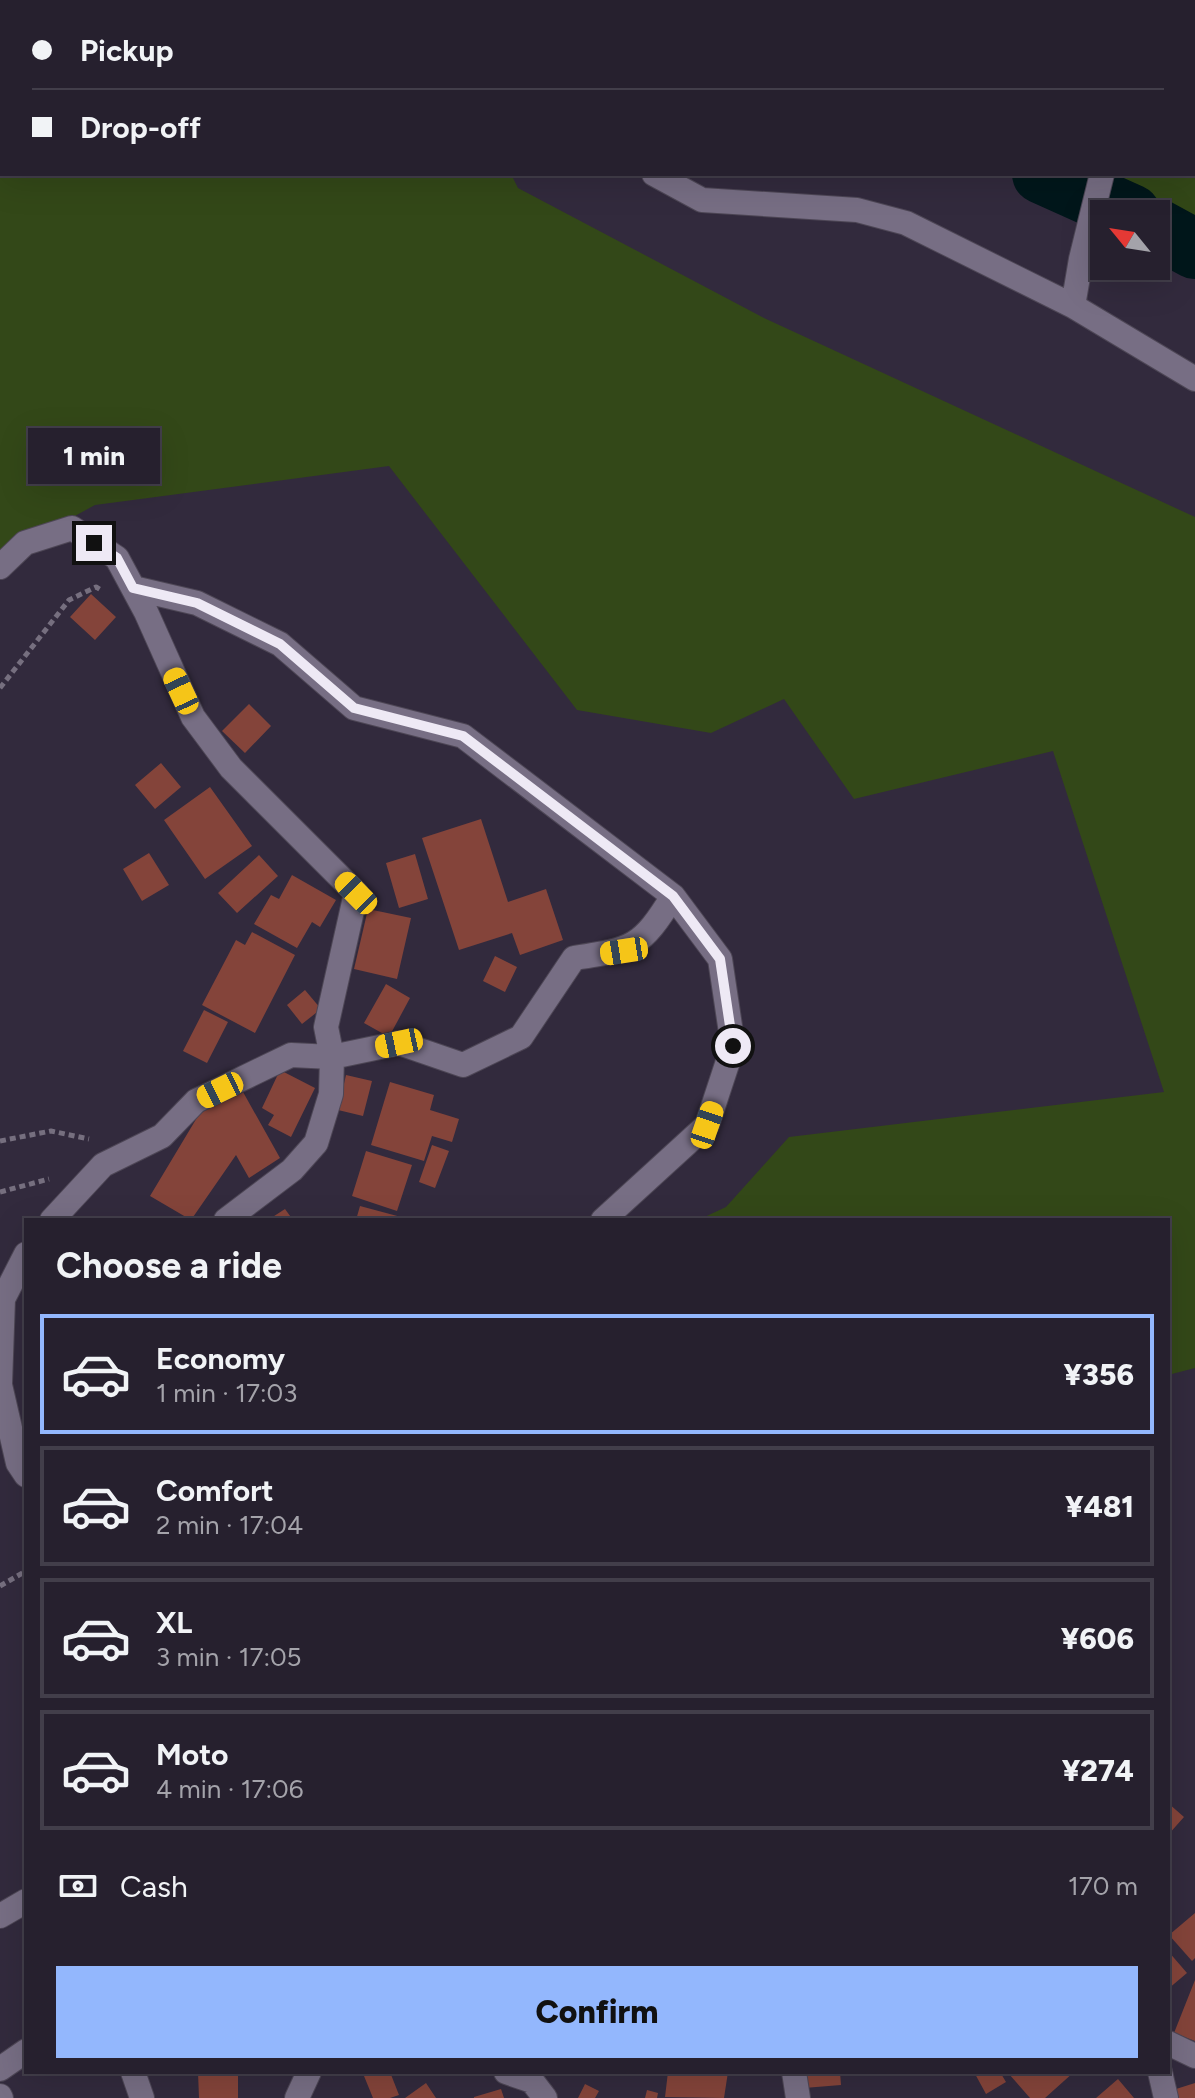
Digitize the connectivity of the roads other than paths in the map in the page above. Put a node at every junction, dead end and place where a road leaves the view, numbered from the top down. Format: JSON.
{"nodes":[{"id":1,"x":658,"y":176,"type":"edge"},
{"id":2,"x":1102,"y":176,"type":"edge"},
{"id":3,"x":1073,"y":306,"type":"junction"},
{"id":4,"x":1195,"y":379,"type":"edge"},
{"id":5,"x":0,"y":567,"type":"edge"},
{"id":6,"x":133,"y":588,"type":"junction"},
{"id":7,"x":673,"y":896,"type":"junction"},
{"id":8,"x":332,"y":1057,"type":"junction"},
{"id":9,"x":54,"y":1218,"type":"edge"},
{"id":10,"x":229,"y":1218,"type":"edge"},
{"id":11,"x":605,"y":1218,"type":"edge"},
{"id":12,"x":24,"y":1258,"type":"edge"},
{"id":13,"x":0,"y":1385,"type":"edge"},
{"id":14,"x":24,"y":1472,"type":"edge"},
{"id":15,"x":24,"y":1902,"type":"edge"},
{"id":16,"x":0,"y":1916,"type":"edge"},
{"id":17,"x":1170,"y":2044,"type":"edge"},
{"id":18,"x":24,"y":2052,"type":"edge"},
{"id":19,"x":1195,"y":2056,"type":"edge"},
{"id":20,"x":0,"y":2069,"type":"edge"},
{"id":21,"x":134,"y":2074,"type":"edge"},
{"id":22,"x":308,"y":2074,"type":"edge"},
{"id":23,"x":512,"y":2074,"type":"edge"},
{"id":24,"x":794,"y":2074,"type":"edge"},
{"id":25,"x":1160,"y":2074,"type":"edge"},
{"id":26,"x":142,"y":2098,"type":"edge"},
{"id":27,"x":297,"y":2098,"type":"edge"},
{"id":28,"x":545,"y":2098,"type":"edge"},
{"id":29,"x":798,"y":2098,"type":"edge"},
{"id":30,"x":1166,"y":2098,"type":"edge"}],
"edges":[{"from":1,"to":3,"type":"street"},
{"from":2,"to":3,"type":"street"},
{"from":3,"to":4,"type":"street"},
{"from":5,"to":6,"type":"street"},
{"from":6,"to":7,"type":"street"},
{"from":6,"to":8,"type":"street"},
{"from":7,"to":8,"type":"street"},
{"from":7,"to":11,"type":"street"},
{"from":8,"to":9,"type":"street"},
{"from":8,"to":10,"type":"street"},
{"from":12,"to":13,"type":"street"},
{"from":13,"to":14,"type":"street"},
{"from":15,"to":16,"type":"street"},
{"from":17,"to":19,"type":"street"},
{"from":18,"to":20,"type":"street"},
{"from":21,"to":26,"type":"street"},
{"from":22,"to":27,"type":"street"},
{"from":23,"to":28,"type":"street"},
{"from":24,"to":29,"type":"street"},
{"from":25,"to":30,"type":"street"}]}
